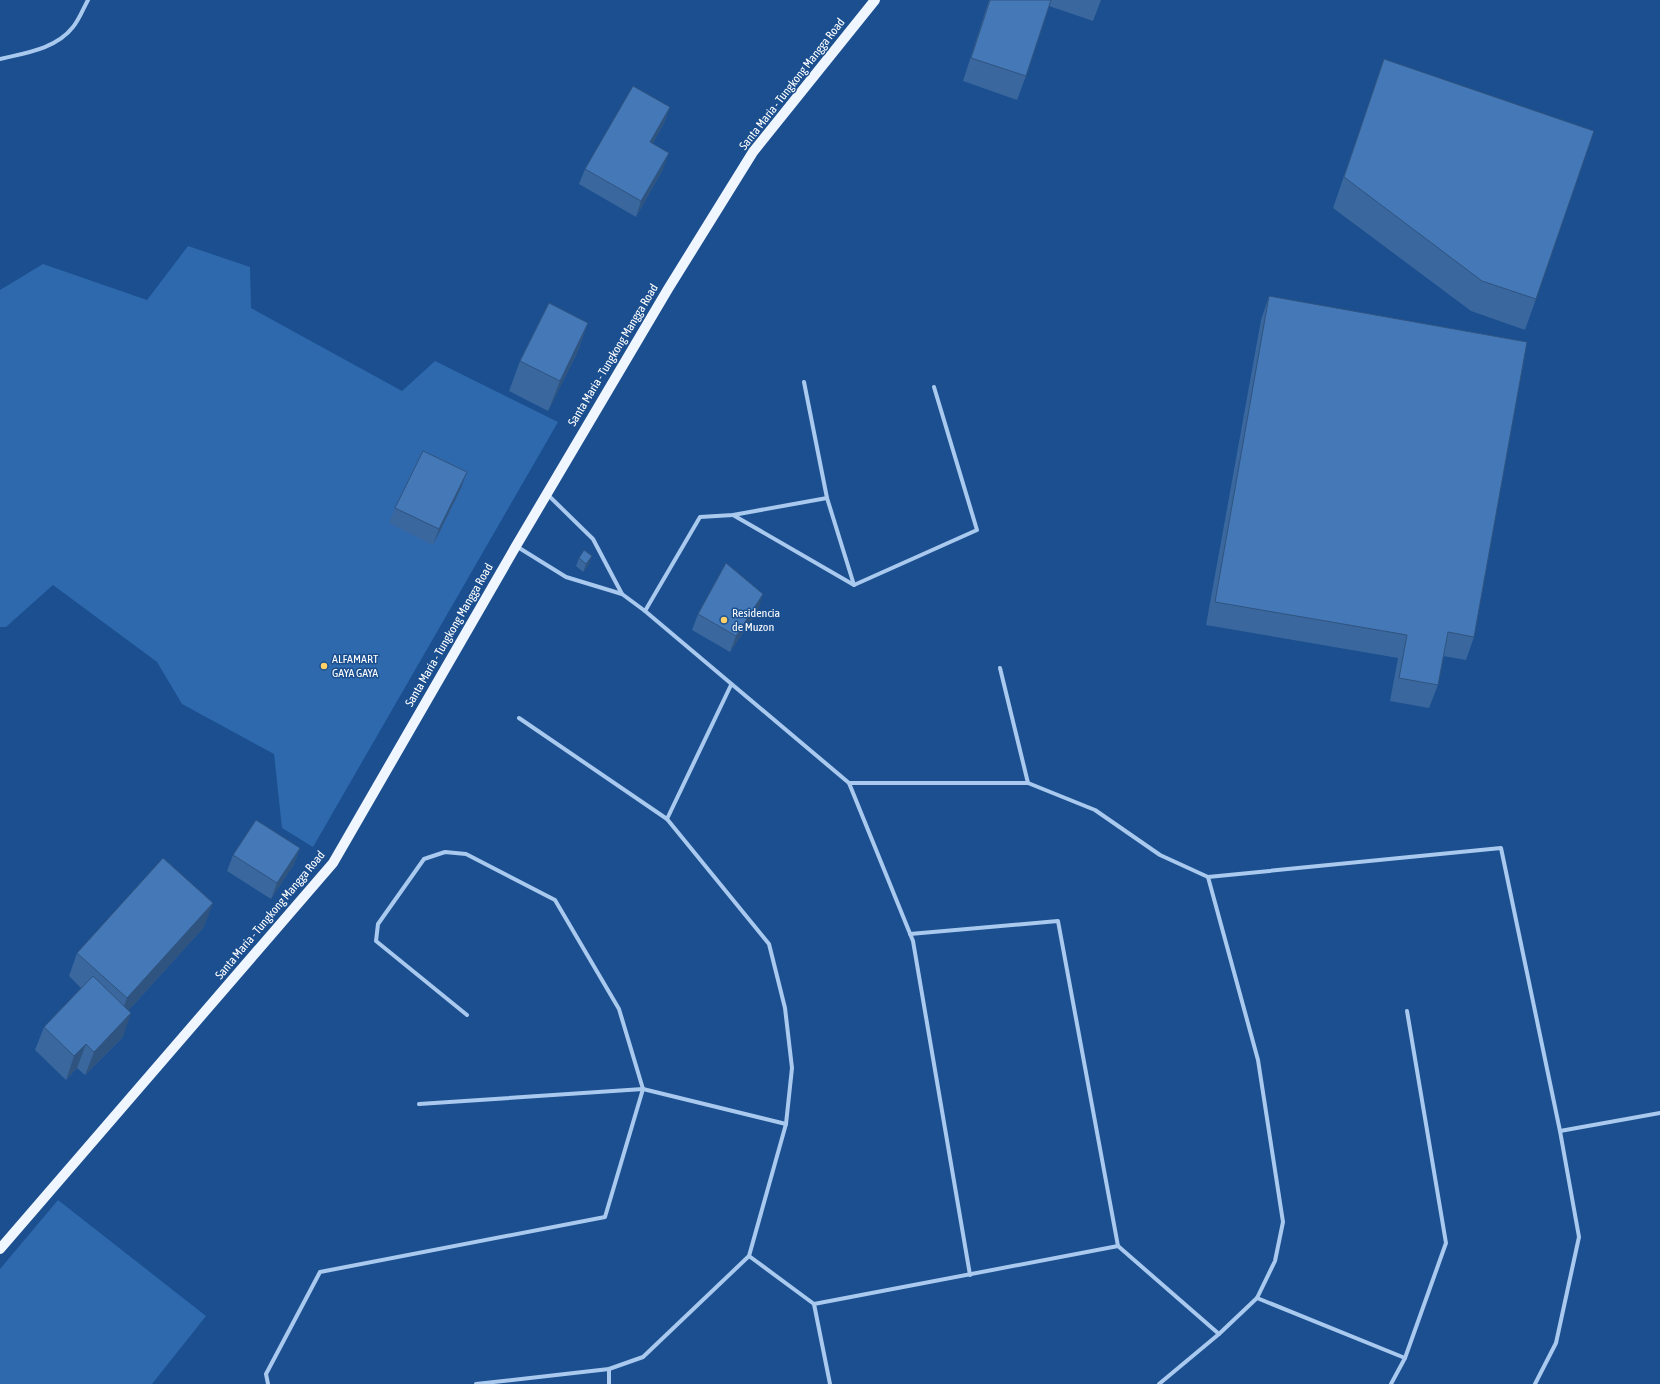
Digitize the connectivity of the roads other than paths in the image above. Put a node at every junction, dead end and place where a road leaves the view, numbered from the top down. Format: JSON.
{"nodes":[{"id":1,"x":88,"y":0,"type":"edge"},
{"id":2,"x":875,"y":0,"type":"edge"},
{"id":3,"x":0,"y":59,"type":"edge"},
{"id":4,"x":804,"y":382,"type":"dead end"},
{"id":5,"x":934,"y":387,"type":"dead end"},
{"id":6,"x":547,"y":494,"type":"junction"},
{"id":7,"x":827,"y":498,"type":"junction"},
{"id":8,"x":733,"y":515,"type":"junction"},
{"id":9,"x":516,"y":546,"type":"junction"},
{"id":10,"x":854,"y":585,"type":"junction"},
{"id":11,"x":622,"y":594,"type":"junction"},
{"id":12,"x":645,"y":611,"type":"junction"},
{"id":13,"x":1000,"y":668,"type":"dead end"},
{"id":14,"x":731,"y":685,"type":"junction"},
{"id":15,"x":519,"y":718,"type":"dead end"},
{"id":16,"x":850,"y":783,"type":"junction"},
{"id":17,"x":1028,"y":783,"type":"junction"},
{"id":18,"x":667,"y":819,"type":"junction"},
{"id":19,"x":1208,"y":877,"type":"junction"},
{"id":20,"x":910,"y":934,"type":"junction"},
{"id":21,"x":1406,"y":1012,"type":"dead end"},
{"id":22,"x":467,"y":1015,"type":"dead end"},
{"id":23,"x":644,"y":1089,"type":"junction"},
{"id":24,"x":419,"y":1104,"type":"dead end"},
{"id":25,"x":1660,"y":1113,"type":"edge"},
{"id":26,"x":786,"y":1124,"type":"junction"},
{"id":27,"x":1560,"y":1130,"type":"junction"},
{"id":28,"x":1118,"y":1246,"type":"junction"},
{"id":29,"x":0,"y":1249,"type":"edge"},
{"id":30,"x":750,"y":1256,"type":"junction"},
{"id":31,"x":970,"y":1275,"type":"junction"},
{"id":32,"x":1257,"y":1298,"type":"junction"},
{"id":33,"x":814,"y":1304,"type":"junction"},
{"id":34,"x":1219,"y":1334,"type":"junction"},
{"id":35,"x":1405,"y":1358,"type":"junction"},
{"id":36,"x":609,"y":1368,"type":"junction"},
{"id":37,"x":268,"y":1384,"type":"edge"},
{"id":38,"x":476,"y":1384,"type":"edge"},
{"id":39,"x":609,"y":1384,"type":"edge"},
{"id":40,"x":830,"y":1384,"type":"edge"},
{"id":41,"x":1159,"y":1384,"type":"edge"},
{"id":42,"x":1391,"y":1384,"type":"edge"},
{"id":43,"x":1535,"y":1384,"type":"edge"}],
"edges":[{"from":1,"to":3,"type":"street"},
{"from":2,"to":6,"type":"main road","name":"Santa Maria - Tungkong Mangga Road"},
{"from":4,"to":7,"type":"street"},
{"from":5,"to":10,"type":"street"},
{"from":6,"to":9,"type":"main road","name":"Santa Maria - Tungkong Mangga Road"},
{"from":6,"to":11,"type":"street"},
{"from":7,"to":8,"type":"street"},
{"from":7,"to":10,"type":"street"},
{"from":8,"to":10,"type":"street"},
{"from":8,"to":12,"type":"street"},
{"from":9,"to":11,"type":"street"},
{"from":9,"to":29,"type":"main road","name":"Santa Maria - Tungkong Mangga Road"},
{"from":11,"to":12,"type":"street"},
{"from":12,"to":14,"type":"street"},
{"from":13,"to":17,"type":"street"},
{"from":14,"to":16,"type":"street"},
{"from":14,"to":18,"type":"street"},
{"from":15,"to":18,"type":"street"},
{"from":16,"to":17,"type":"street"},
{"from":16,"to":20,"type":"street"},
{"from":17,"to":19,"type":"street"},
{"from":18,"to":26,"type":"street"},
{"from":19,"to":27,"type":"street"},
{"from":19,"to":32,"type":"street"},
{"from":20,"to":28,"type":"street"},
{"from":20,"to":31,"type":"street"},
{"from":21,"to":35,"type":"street"},
{"from":22,"to":23,"type":"street"},
{"from":23,"to":24,"type":"street"},
{"from":23,"to":26,"type":"street"},
{"from":23,"to":37,"type":"street"},
{"from":25,"to":27,"type":"street"},
{"from":26,"to":30,"type":"street"},
{"from":27,"to":43,"type":"street"},
{"from":28,"to":31,"type":"street"},
{"from":28,"to":34,"type":"street"},
{"from":30,"to":33,"type":"street"},
{"from":30,"to":36,"type":"street"},
{"from":31,"to":33,"type":"street"},
{"from":32,"to":34,"type":"street"},
{"from":32,"to":35,"type":"street"},
{"from":33,"to":40,"type":"street"},
{"from":34,"to":41,"type":"street"},
{"from":35,"to":42,"type":"street"},
{"from":36,"to":38,"type":"street"},
{"from":36,"to":39,"type":"street"}]}
